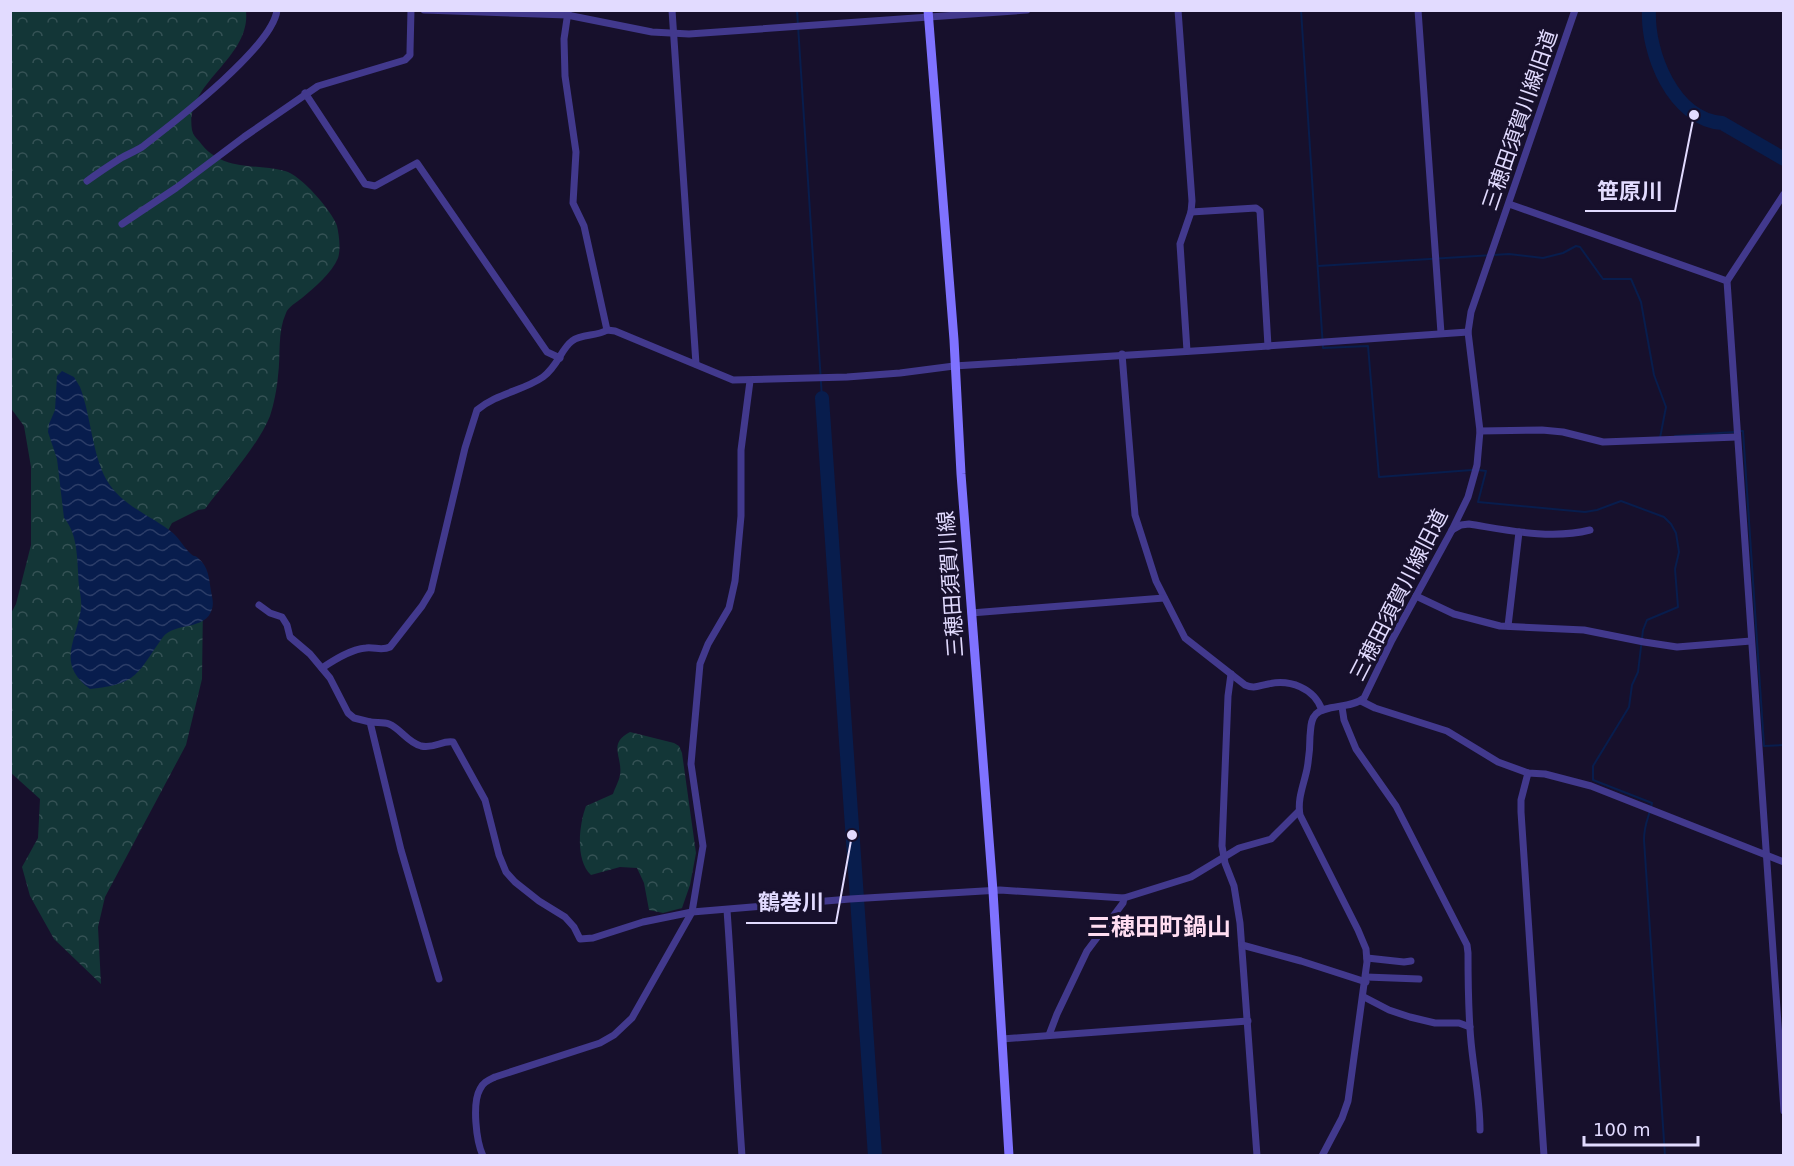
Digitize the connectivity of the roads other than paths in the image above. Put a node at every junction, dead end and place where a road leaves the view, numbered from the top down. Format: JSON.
{"nodes":[{"id":1,"x":277,"y":10,"type":"edge"},
{"id":2,"x":411,"y":10,"type":"edge"},
{"id":3,"x":424,"y":10,"type":"edge"},
{"id":4,"x":672,"y":10,"type":"edge"},
{"id":5,"x":1027,"y":10,"type":"edge"},
{"id":6,"x":1178,"y":10,"type":"edge"},
{"id":7,"x":1418,"y":10,"type":"edge"},
{"id":8,"x":1575,"y":10,"type":"edge"},
{"id":9,"x":568,"y":13,"type":"edge"},
{"id":10,"x":928,"y":13,"type":"edge"},
{"id":11,"x":579,"y":14,"type":"edge"},
{"id":12,"x":674,"y":34,"type":"junction"},
{"id":13,"x":305,"y":93,"type":"junction"},
{"id":14,"x":87,"y":181,"type":"dead end"},
{"id":15,"x":1784,"y":194,"type":"edge"},
{"id":16,"x":1509,"y":204,"type":"junction"},
{"id":17,"x":1191,"y":212,"type":"junction"},
{"id":18,"x":122,"y":224,"type":"dead end"},
{"id":19,"x":1727,"y":281,"type":"junction"},
{"id":20,"x":607,"y":330,"type":"junction"},
{"id":21,"x":1468,"y":332,"type":"junction"},
{"id":22,"x":1441,"y":333,"type":"junction"},
{"id":23,"x":1268,"y":346,"type":"junction"},
{"id":24,"x":1187,"y":351,"type":"junction"},
{"id":25,"x":1122,"y":354,"type":"junction"},
{"id":26,"x":560,"y":358,"type":"junction"},
{"id":27,"x":696,"y":364,"type":"junction"},
{"id":28,"x":954,"y":366,"type":"junction"},
{"id":29,"x":750,"y":381,"type":"junction"},
{"id":30,"x":1480,"y":431,"type":"junction"},
{"id":31,"x":1737,"y":436,"type":"junction"},
{"id":32,"x":1452,"y":530,"type":"junction"},
{"id":33,"x":1590,"y":530,"type":"dead end"},
{"id":34,"x":1519,"y":532,"type":"junction"},
{"id":35,"x":1416,"y":596,"type":"junction"},
{"id":36,"x":1164,"y":598,"type":"junction"},
{"id":37,"x":259,"y":605,"type":"dead end"},
{"id":38,"x":971,"y":613,"type":"junction"},
{"id":39,"x":1508,"y":626,"type":"junction"},
{"id":40,"x":1751,"y":642,"type":"junction"},
{"id":41,"x":322,"y":668,"type":"junction"},
{"id":42,"x":1232,"y":674,"type":"junction"},
{"id":43,"x":1361,"y":701,"type":"junction"},
{"id":44,"x":1342,"y":707,"type":"junction"},
{"id":45,"x":1322,"y":710,"type":"junction"},
{"id":46,"x":370,"y":722,"type":"junction"},
{"id":47,"x":1528,"y":773,"type":"junction"},
{"id":48,"x":1299,"y":810,"type":"junction"},
{"id":49,"x":1767,"y":855,"type":"junction"},
{"id":50,"x":1224,"y":858,"type":"junction"},
{"id":51,"x":1784,"y":862,"type":"edge"},
{"id":52,"x":993,"y":891,"type":"junction"},
{"id":53,"x":1124,"y":898,"type":"junction"},
{"id":54,"x":727,"y":910,"type":"junction"},
{"id":55,"x":692,"y":912,"type":"junction"},
{"id":56,"x":1242,"y":945,"type":"junction"},
{"id":57,"x":1367,"y":958,"type":"junction"},
{"id":58,"x":1411,"y":961,"type":"dead end"},
{"id":59,"x":438,"y":979,"type":"dead end"},
{"id":60,"x":1419,"y":979,"type":"dead end"},
{"id":61,"x":1366,"y":980,"type":"junction"},
{"id":62,"x":1364,"y":997,"type":"junction"},
{"id":63,"x":1248,"y":1020,"type":"junction"},
{"id":64,"x":1470,"y":1027,"type":"junction"},
{"id":65,"x":1049,"y":1035,"type":"junction"},
{"id":66,"x":1002,"y":1039,"type":"junction"},
{"id":67,"x":1784,"y":1111,"type":"edge"},
{"id":68,"x":1480,"y":1130,"type":"dead end"},
{"id":69,"x":483,"y":1155,"type":"edge"},
{"id":70,"x":742,"y":1155,"type":"edge"},
{"id":71,"x":1009,"y":1155,"type":"edge"},
{"id":72,"x":1257,"y":1155,"type":"edge"},
{"id":73,"x":1322,"y":1155,"type":"edge"},
{"id":74,"x":1544,"y":1155,"type":"edge"}],
"edges":[{"from":1,"to":14,"type":"street"},
{"from":2,"to":13,"type":"street"},
{"from":3,"to":9,"type":"street"},
{"from":4,"to":12,"type":"street"},
{"from":5,"to":10,"type":"street"},
{"from":6,"to":17,"type":"street"},
{"from":7,"to":22,"type":"street"},
{"from":8,"to":16,"type":"street","name":"三穂田須賀川線旧道"},
{"from":9,"to":11,"type":"street"},
{"from":9,"to":20,"type":"street"},
{"from":10,"to":12,"type":"street"},
{"from":10,"to":28,"type":"main road","name":"三穂田須賀川線"},
{"from":11,"to":12,"type":"street"},
{"from":12,"to":27,"type":"street"},
{"from":13,"to":18,"type":"street"},
{"from":13,"to":26,"type":"street"},
{"from":15,"to":19,"type":"street"},
{"from":16,"to":19,"type":"street"},
{"from":16,"to":21,"type":"street","name":"三穂田須賀川線旧道"},
{"from":17,"to":23,"type":"street"},
{"from":17,"to":24,"type":"street"},
{"from":19,"to":31,"type":"street"},
{"from":20,"to":26,"type":"street"},
{"from":20,"to":27,"type":"street"},
{"from":21,"to":22,"type":"street"},
{"from":21,"to":30,"type":"street","name":"三穂田須賀川線旧道"},
{"from":22,"to":23,"type":"street"},
{"from":23,"to":24,"type":"street"},
{"from":24,"to":25,"type":"street"},
{"from":25,"to":28,"type":"street"},
{"from":25,"to":36,"type":"street"},
{"from":26,"to":41,"type":"street"},
{"from":27,"to":29,"type":"street"},
{"from":28,"to":29,"type":"street"},
{"from":28,"to":38,"type":"main road","name":"三穂田須賀川線"},
{"from":29,"to":55,"type":"street"},
{"from":30,"to":31,"type":"street"},
{"from":30,"to":32,"type":"street","name":"三穂田須賀川線旧道"},
{"from":31,"to":40,"type":"street"},
{"from":32,"to":34,"type":"street"},
{"from":32,"to":35,"type":"street","name":"三穂田須賀川線旧道"},
{"from":33,"to":34,"type":"street"},
{"from":34,"to":39,"type":"street"},
{"from":35,"to":39,"type":"street"},
{"from":35,"to":43,"type":"street","name":"三穂田須賀川線旧道"},
{"from":36,"to":38,"type":"street"},
{"from":36,"to":42,"type":"street"},
{"from":37,"to":41,"type":"street"},
{"from":38,"to":52,"type":"main road","name":"三穂田須賀川線"},
{"from":39,"to":40,"type":"street"},
{"from":40,"to":49,"type":"street"},
{"from":41,"to":46,"type":"street"},
{"from":42,"to":45,"type":"street"},
{"from":42,"to":50,"type":"street"},
{"from":43,"to":44,"type":"street","name":"三穂田須賀川線旧道"},
{"from":43,"to":47,"type":"street"},
{"from":44,"to":45,"type":"street","name":"三穂田須賀川線旧道"},
{"from":44,"to":64,"type":"street"},
{"from":45,"to":48,"type":"street"},
{"from":46,"to":55,"type":"street"},
{"from":46,"to":59,"type":"street"},
{"from":47,"to":49,"type":"street"},
{"from":47,"to":74,"type":"street"},
{"from":48,"to":50,"type":"street"},
{"from":48,"to":57,"type":"street"},
{"from":49,"to":51,"type":"street"},
{"from":49,"to":67,"type":"street"},
{"from":50,"to":53,"type":"street"},
{"from":50,"to":56,"type":"street"},
{"from":52,"to":53,"type":"street"},
{"from":52,"to":54,"type":"street"},
{"from":52,"to":66,"type":"main road","name":"三穂田須賀川線"},
{"from":53,"to":65,"type":"street"},
{"from":54,"to":55,"type":"street"},
{"from":54,"to":70,"type":"street"},
{"from":55,"to":69,"type":"street"},
{"from":56,"to":61,"type":"street"},
{"from":56,"to":63,"type":"street"},
{"from":57,"to":58,"type":"street"},
{"from":57,"to":61,"type":"street"},
{"from":60,"to":61,"type":"street"},
{"from":61,"to":62,"type":"street"},
{"from":62,"to":64,"type":"street"},
{"from":62,"to":73,"type":"street"},
{"from":63,"to":65,"type":"street"},
{"from":63,"to":72,"type":"street"},
{"from":64,"to":68,"type":"street"},
{"from":65,"to":66,"type":"street"},
{"from":66,"to":71,"type":"main road","name":"三穂田須賀川線"}]}
